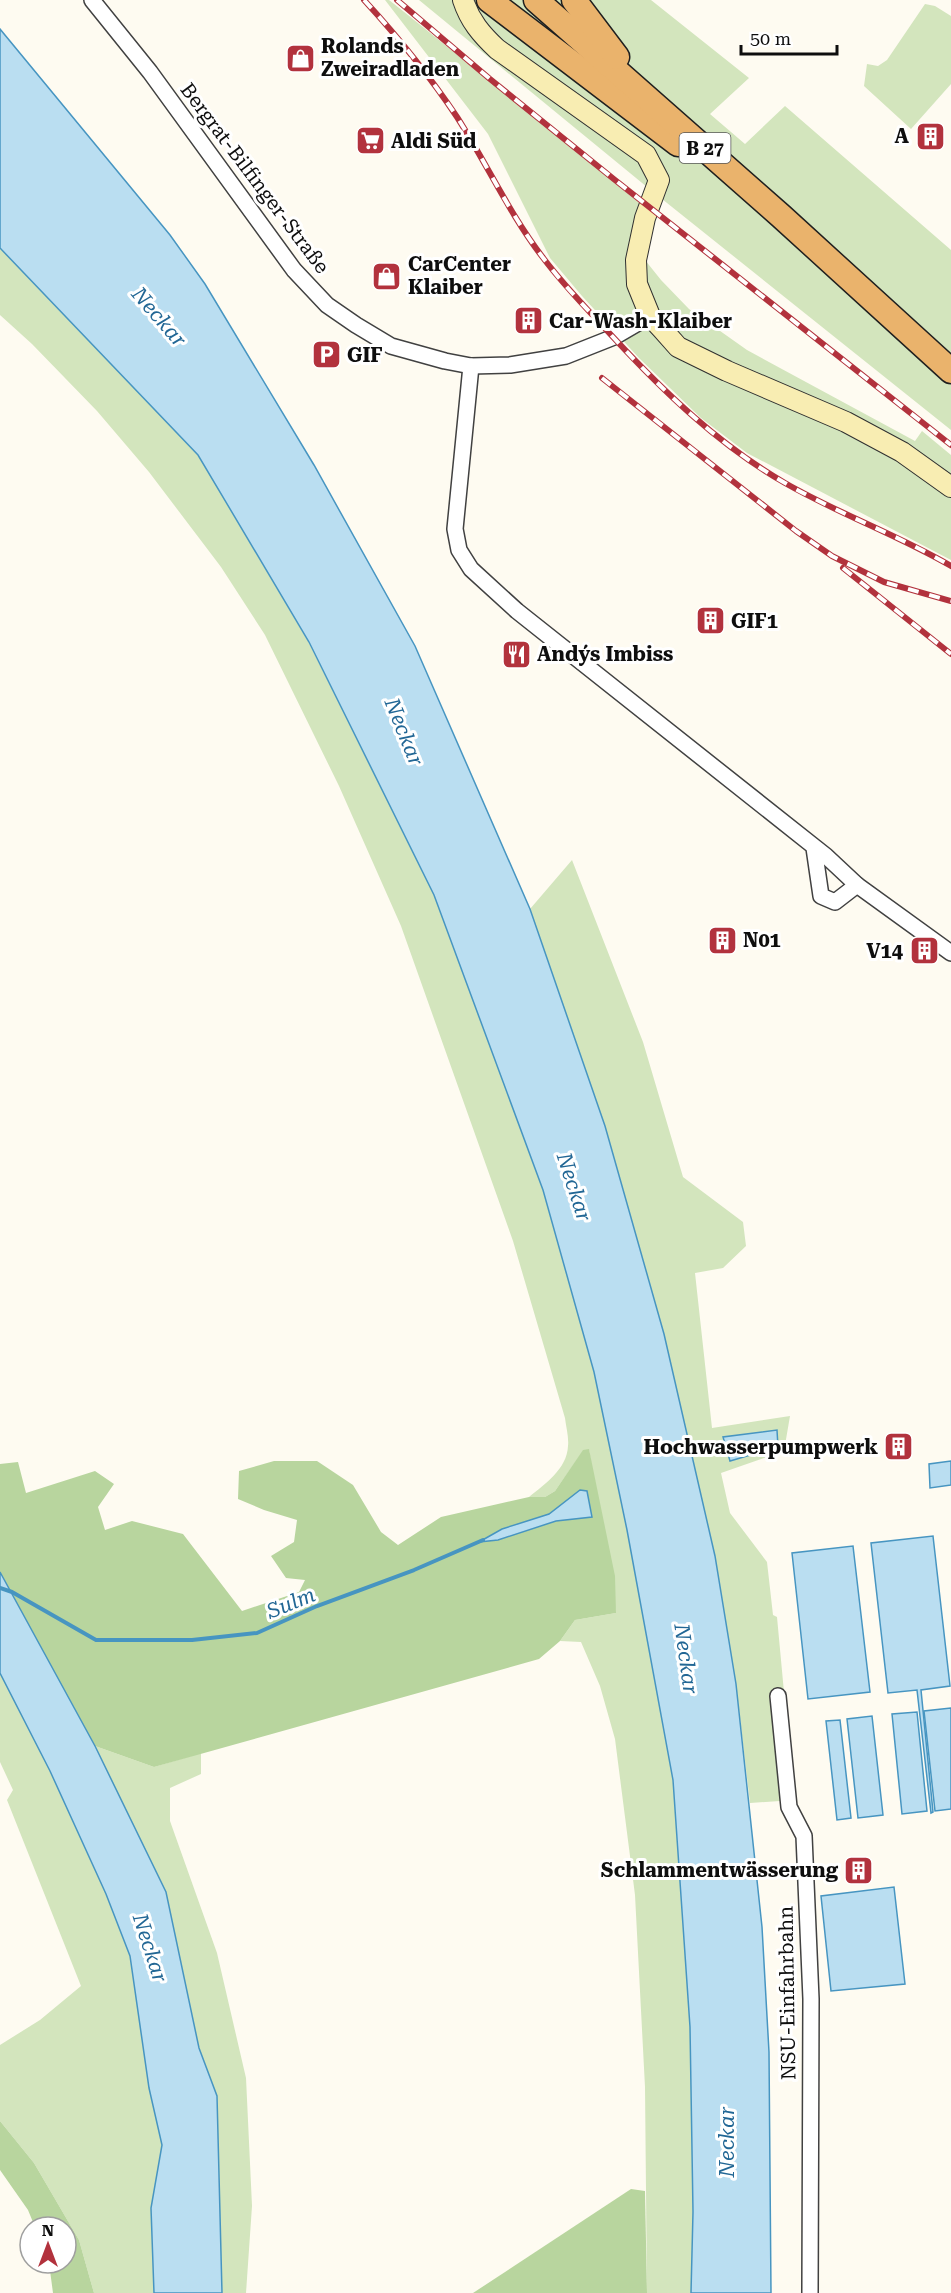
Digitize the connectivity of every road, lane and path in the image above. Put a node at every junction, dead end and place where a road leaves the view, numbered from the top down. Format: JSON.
{"nodes":[{"id":1,"x":92,"y":0,"type":"edge"},
{"id":2,"x":463,"y":0,"type":"edge"},
{"id":3,"x":489,"y":0,"type":"edge"},
{"id":4,"x":536,"y":0,"type":"edge"},
{"id":5,"x":574,"y":0,"type":"edge"},
{"id":6,"x":629,"y":80,"type":"junction"},
{"id":7,"x":781,"y":216,"type":"junction"},
{"id":8,"x":650,"y":316,"type":"junction"},
{"id":9,"x":471,"y":366,"type":"junction"},
{"id":10,"x":951,"y":371,"type":"edge"},
{"id":11,"x":951,"y":487,"type":"edge"},
{"id":12,"x":814,"y":848,"type":"junction"},
{"id":13,"x":857,"y":885,"type":"junction"},
{"id":14,"x":951,"y":953,"type":"edge"},
{"id":15,"x":778,"y":1696,"type":"dead end"},
{"id":16,"x":810,"y":2293,"type":"edge"}],
"edges":[{"from":1,"to":9,"type":"street","name":"Bergrat-Bilfinger-Straße"},
{"from":2,"to":8,"type":"main road"},
{"from":3,"to":7,"type":"highway"},
{"from":4,"to":6,"type":"highway","number":"B 27"},
{"from":5,"to":6,"type":"highway"},
{"from":6,"to":7,"type":"highway","number":"B 27"},
{"from":7,"to":10,"type":"highway","number":"B 27"},
{"from":8,"to":9,"type":"street","name":"Bergrat-Bilfinger-Straße"},
{"from":8,"to":11,"type":"main road"},
{"from":9,"to":12,"type":"street"},
{"from":12,"to":13,"type":"street"},
{"from":12,"to":13,"type":"street"},
{"from":13,"to":14,"type":"street"},
{"from":15,"to":16,"type":"street","name":"NSU-Einfahrbahn"}]}
